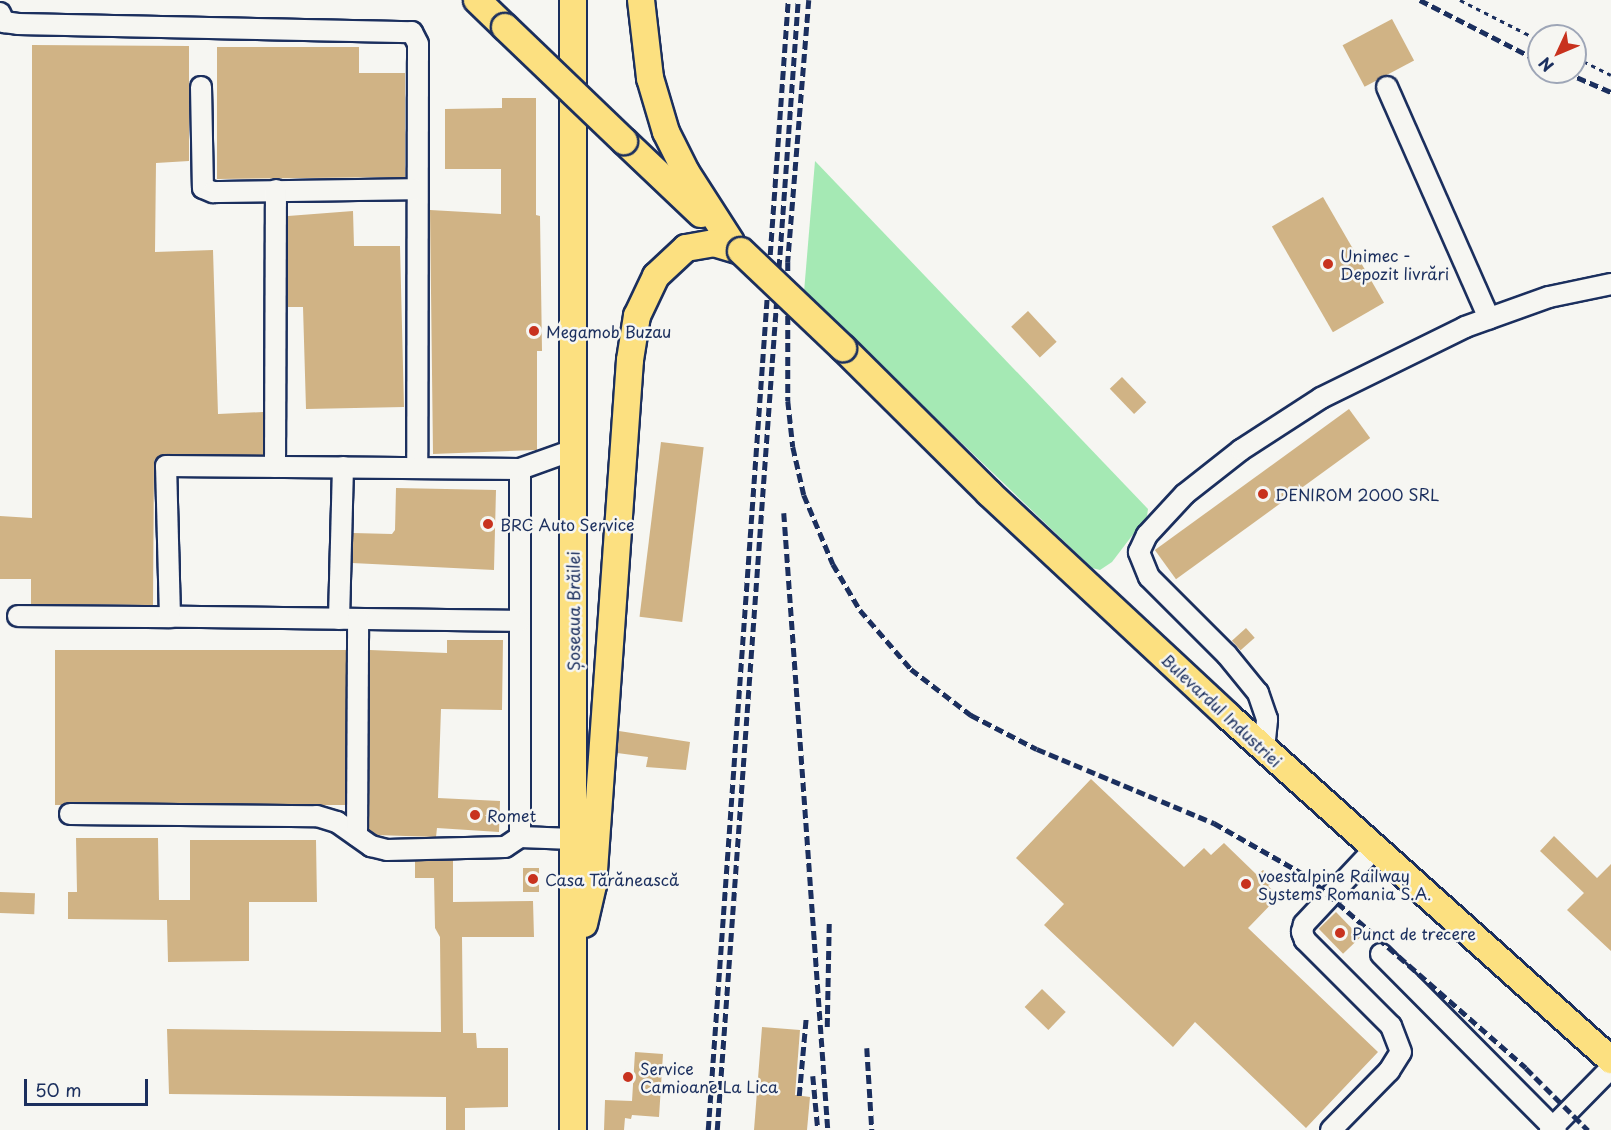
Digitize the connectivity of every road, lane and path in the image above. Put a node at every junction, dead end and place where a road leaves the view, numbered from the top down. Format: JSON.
{"nodes":[{"id":1,"x":477,"y":0,"type":"edge"},
{"id":2,"x":573,"y":0,"type":"edge"},
{"id":3,"x":641,"y":0,"type":"edge"},
{"id":4,"x":1460,"y":0,"type":"edge"},
{"id":5,"x":0,"y":13,"type":"edge"},
{"id":6,"x":1527,"y":34,"type":"edge"},
{"id":7,"x":1587,"y":63,"type":"edge"},
{"id":8,"x":1611,"y":75,"type":"edge"},
{"id":9,"x":201,"y":87,"type":"dead end"},
{"id":10,"x":1388,"y":87,"type":"dead end"},
{"id":11,"x":417,"y":189,"type":"junction"},
{"id":12,"x":276,"y":190,"type":"junction"},
{"id":13,"x":736,"y":247,"type":"junction"},
{"id":14,"x":1611,"y":284,"type":"edge"},
{"id":15,"x":1490,"y":318,"type":"junction"},
{"id":16,"x":573,"y":450,"type":"junction"},
{"id":17,"x":275,"y":467,"type":"junction"},
{"id":18,"x":343,"y":467,"type":"junction"},
{"id":19,"x":417,"y":468,"type":"junction"},
{"id":20,"x":520,"y":469,"type":"junction"},
{"id":21,"x":18,"y":616,"type":"dead end"},
{"id":22,"x":170,"y":617,"type":"junction"},
{"id":23,"x":349,"y":619,"type":"junction"},
{"id":24,"x":519,"y":621,"type":"junction"},
{"id":25,"x":1264,"y":749,"type":"junction"},
{"id":26,"x":70,"y":814,"type":"dead end"},
{"id":27,"x":357,"y":836,"type":"junction"},
{"id":28,"x":520,"y":837,"type":"junction"},
{"id":29,"x":573,"y":838,"type":"junction"},
{"id":30,"x":1375,"y":848,"type":"junction"},
{"id":31,"x":575,"y":946,"type":"junction"},
{"id":32,"x":1381,"y":954,"type":"dead end"},
{"id":33,"x":1611,"y":1060,"type":"edge"},
{"id":34,"x":1611,"y":1068,"type":"edge"},
{"id":35,"x":1553,"y":1129,"type":"edge"},
{"id":36,"x":573,"y":1130,"type":"edge"},
{"id":37,"x":1331,"y":1130,"type":"edge"}],
"edges":[{"from":1,"to":13,"type":"main road","bridge":true},
{"from":2,"to":16,"type":"main road","name":"Șoseaua Brăilei"},
{"from":3,"to":13,"type":"main road"},
{"from":4,"to":6,"type":"path"},
{"from":5,"to":11,"type":"street"},
{"from":7,"to":8,"type":"path"},
{"from":9,"to":12,"type":"street"},
{"from":10,"to":15,"type":"street"},
{"from":11,"to":12,"type":"street"},
{"from":11,"to":19,"type":"street"},
{"from":12,"to":17,"type":"street"},
{"from":13,"to":25,"type":"main road","name":"Bulevardul Industriei","bridge":true},
{"from":13,"to":31,"type":"main road"},
{"from":14,"to":15,"type":"street"},
{"from":15,"to":25,"type":"street"},
{"from":16,"to":20,"type":"street"},
{"from":16,"to":29,"type":"main road","name":"Șoseaua Brăilei"},
{"from":17,"to":18,"type":"street"},
{"from":17,"to":22,"type":"street"},
{"from":18,"to":19,"type":"street"},
{"from":18,"to":23,"type":"street"},
{"from":19,"to":20,"type":"street"},
{"from":20,"to":24,"type":"street"},
{"from":21,"to":22,"type":"street"},
{"from":22,"to":23,"type":"street"},
{"from":23,"to":24,"type":"street"},
{"from":23,"to":27,"type":"street"},
{"from":24,"to":28,"type":"street"},
{"from":25,"to":30,"type":"main road","name":"Bulevardul Industriei"},
{"from":26,"to":27,"type":"street"},
{"from":27,"to":28,"type":"street"},
{"from":28,"to":29,"type":"street"},
{"from":29,"to":31,"type":"main road","name":"Șoseaua Brăilei"},
{"from":30,"to":33,"type":"main road","name":"Bulevardul Industriei"},
{"from":30,"to":37,"type":"street"},
{"from":31,"to":36,"type":"main road","name":"Șoseaua Brăilei"},
{"from":32,"to":35,"type":"street"},
{"from":34,"to":35,"type":"street"}]}
